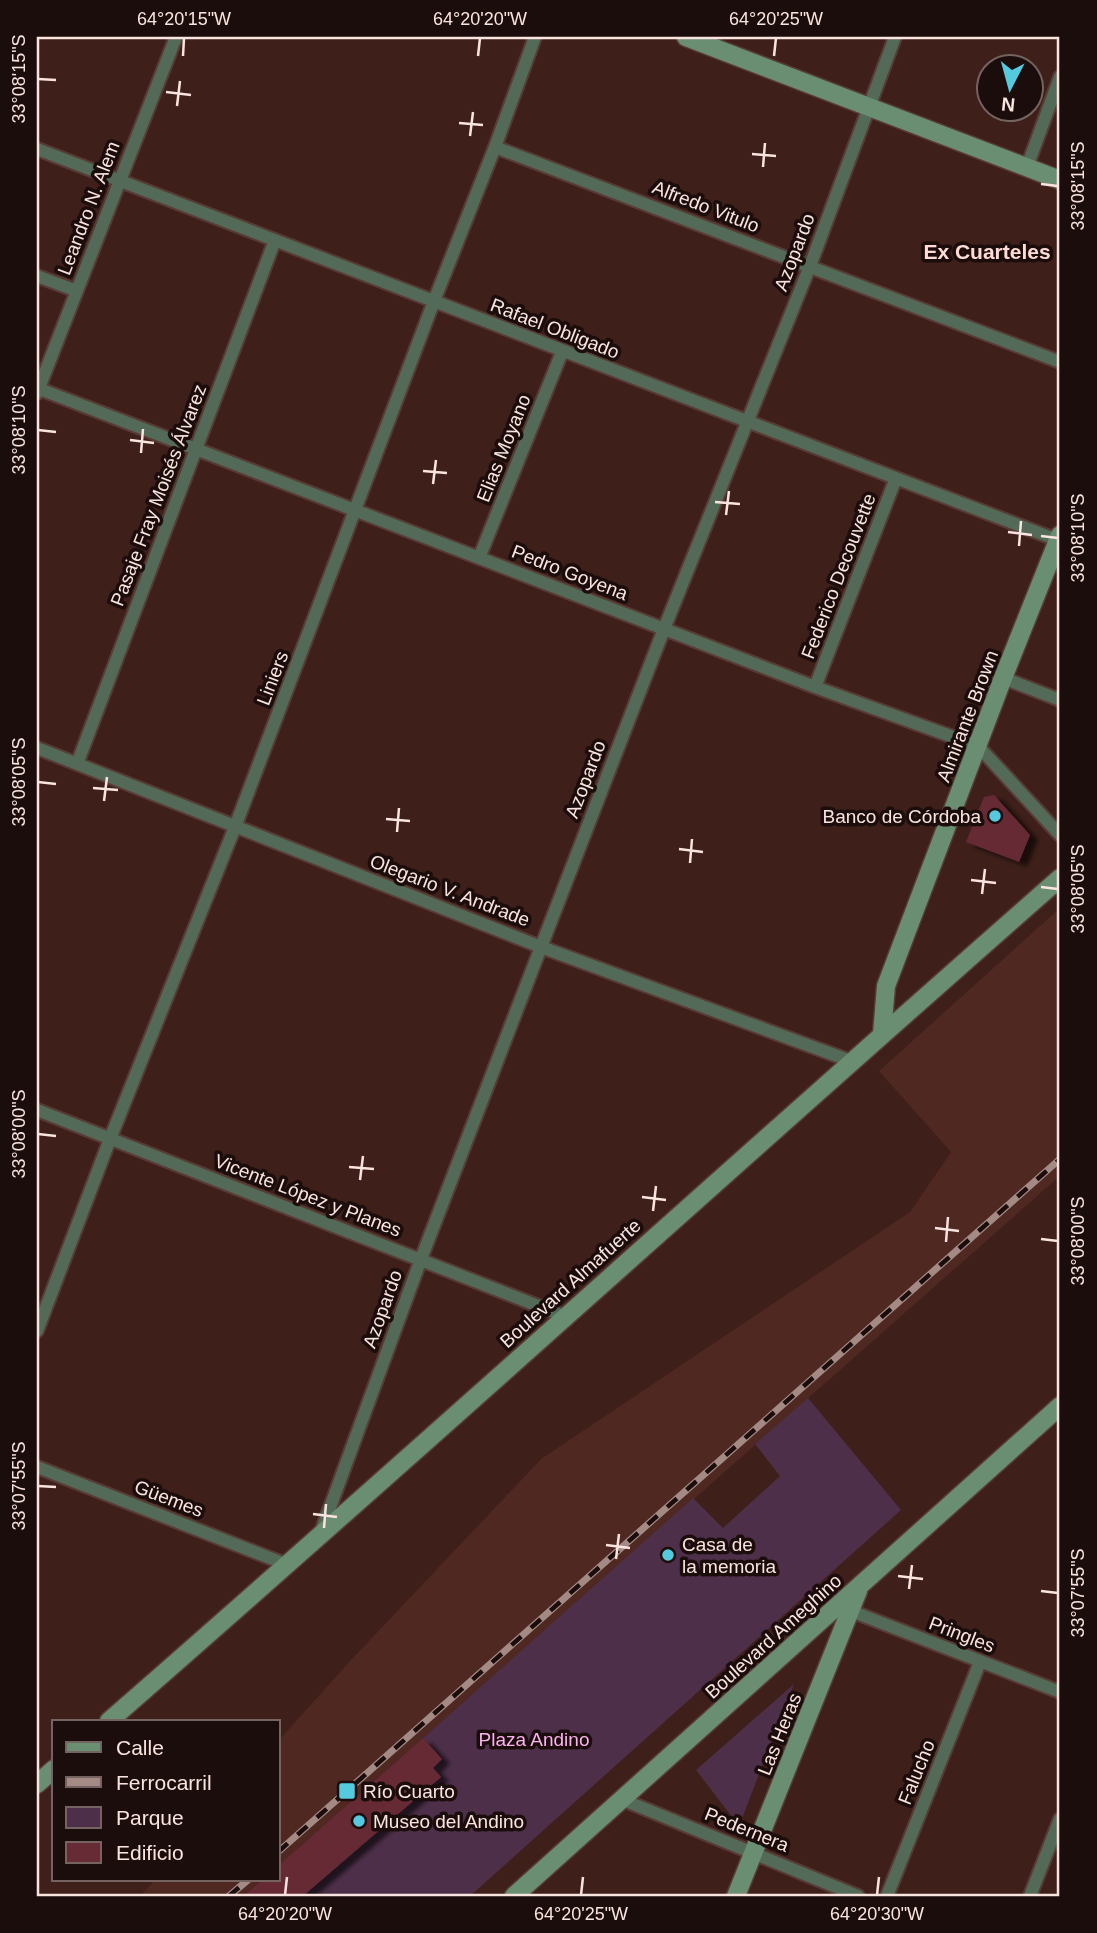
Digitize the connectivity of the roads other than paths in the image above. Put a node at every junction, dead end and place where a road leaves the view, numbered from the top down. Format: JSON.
{"nodes":[{"id":1,"x":176,"y":37,"type":"edge"},
{"id":2,"x":535,"y":37,"type":"edge"},
{"id":3,"x":685,"y":37,"type":"edge"},
{"id":4,"x":895,"y":37,"type":"edge"},
{"id":5,"x":1060,"y":77,"type":"edge"},
{"id":6,"x":869,"y":106,"type":"junction"},
{"id":7,"x":495,"y":147,"type":"junction"},
{"id":8,"x":37,"y":149,"type":"edge"},
{"id":9,"x":1027,"y":167,"type":"junction"},
{"id":10,"x":1060,"y":180,"type":"edge"},
{"id":11,"x":120,"y":181,"type":"junction"},
{"id":12,"x":275,"y":240,"type":"junction"},
{"id":13,"x":810,"y":266,"type":"junction"},
{"id":14,"x":37,"y":276,"type":"edge"},
{"id":15,"x":77,"y":291,"type":"junction"},
{"id":16,"x":434,"y":301,"type":"junction"},
{"id":17,"x":562,"y":352,"type":"junction"},
{"id":18,"x":1060,"y":362,"type":"edge"},
{"id":19,"x":37,"y":390,"type":"edge"},
{"id":20,"x":748,"y":423,"type":"junction"},
{"id":21,"x":195,"y":449,"type":"junction"},
{"id":22,"x":896,"y":478,"type":"junction"},
{"id":23,"x":356,"y":511,"type":"junction"},
{"id":24,"x":1060,"y":539,"type":"edge"},
{"id":25,"x":479,"y":558,"type":"junction"},
{"id":26,"x":664,"y":629,"type":"junction"},
{"id":27,"x":1003,"y":678,"type":"junction"},
{"id":28,"x":815,"y":687,"type":"junction"},
{"id":29,"x":1060,"y":701,"type":"edge"},
{"id":30,"x":978,"y":746,"type":"junction"},
{"id":31,"x":37,"y":748,"type":"edge"},
{"id":32,"x":77,"y":764,"type":"junction"},
{"id":33,"x":236,"y":827,"type":"junction"},
{"id":34,"x":1060,"y":835,"type":"edge"},
{"id":35,"x":1060,"y":877,"type":"edge"},
{"id":36,"x":541,"y":947,"type":"junction"},
{"id":37,"x":882,"y":1034,"type":"junction"},
{"id":38,"x":851,"y":1061,"type":"junction"},
{"id":39,"x":37,"y":1110,"type":"edge"},
{"id":40,"x":110,"y":1139,"type":"junction"},
{"id":41,"x":421,"y":1259,"type":"junction"},
{"id":42,"x":564,"y":1316,"type":"junction"},
{"id":43,"x":37,"y":1331,"type":"edge"},
{"id":44,"x":1060,"y":1406,"type":"edge"},
{"id":45,"x":37,"y":1466,"type":"edge"},
{"id":46,"x":319,"y":1539,"type":"junction"},
{"id":47,"x":288,"y":1565,"type":"junction"},
{"id":48,"x":859,"y":1587,"type":"junction"},
{"id":49,"x":851,"y":1611,"type":"junction"},
{"id":50,"x":980,"y":1662,"type":"junction"},
{"id":51,"x":1060,"y":1692,"type":"edge"},
{"id":52,"x":110,"y":1720,"type":"edge"},
{"id":53,"x":52,"y":1771,"type":"edge"},
{"id":54,"x":37,"y":1784,"type":"edge"},
{"id":55,"x":621,"y":1799,"type":"junction"},
{"id":56,"x":1060,"y":1819,"type":"edge"},
{"id":57,"x":755,"y":1853,"type":"junction"},
{"id":58,"x":514,"y":1896,"type":"edge"},
{"id":59,"x":736,"y":1896,"type":"edge"},
{"id":60,"x":858,"y":1896,"type":"edge"},
{"id":61,"x":887,"y":1896,"type":"edge"},
{"id":62,"x":1030,"y":1896,"type":"edge"}],
"edges":[{"from":1,"to":11,"type":"street","name":"Leandro N. Alem"},
{"from":2,"to":7,"type":"street","name":"Liniers"},
{"from":3,"to":6,"type":"main road"},
{"from":4,"to":6,"type":"street","name":"Azopardo"},
{"from":5,"to":9,"type":"street"},
{"from":6,"to":9,"type":"main road"},
{"from":6,"to":13,"type":"street","name":"Azopardo"},
{"from":7,"to":13,"type":"street","name":"Alfredo Vitulo"},
{"from":7,"to":16,"type":"street","name":"Liniers"},
{"from":8,"to":11,"type":"street","name":"Rafael Obligado"},
{"from":9,"to":10,"type":"main road"},
{"from":11,"to":12,"type":"street","name":"Rafael Obligado"},
{"from":11,"to":15,"type":"street","name":"Leandro N. Alem"},
{"from":12,"to":16,"type":"street","name":"Rafael Obligado"},
{"from":12,"to":21,"type":"street","name":"Pasaje Fray Moisés Álvarez"},
{"from":13,"to":18,"type":"street","name":"Alfredo Vitulo"},
{"from":13,"to":20,"type":"street","name":"Azopardo"},
{"from":14,"to":15,"type":"street"},
{"from":15,"to":19,"type":"street","name":"Leandro N. Alem"},
{"from":16,"to":17,"type":"street","name":"Rafael Obligado"},
{"from":16,"to":23,"type":"street","name":"Liniers"},
{"from":17,"to":20,"type":"street","name":"Rafael Obligado"},
{"from":17,"to":25,"type":"street","name":"Elias Moyano"},
{"from":19,"to":21,"type":"street","name":"Pedro Goyena"},
{"from":20,"to":22,"type":"street","name":"Rafael Obligado"},
{"from":20,"to":26,"type":"street","name":"Azopardo"},
{"from":21,"to":23,"type":"street","name":"Pedro Goyena"},
{"from":21,"to":32,"type":"street","name":"Pasaje Fray Moisés Álvarez"},
{"from":22,"to":24,"type":"street","name":"Rafael Obligado"},
{"from":22,"to":28,"type":"street","name":"Federico Decouvette"},
{"from":23,"to":25,"type":"street","name":"Pedro Goyena"},
{"from":23,"to":33,"type":"street","name":"Liniers"},
{"from":24,"to":27,"type":"main road","name":"Almirante Brown"},
{"from":25,"to":26,"type":"street","name":"Pedro Goyena"},
{"from":26,"to":28,"type":"street","name":"Pedro Goyena"},
{"from":26,"to":36,"type":"street","name":"Azopardo"},
{"from":27,"to":29,"type":"street"},
{"from":27,"to":30,"type":"main road","name":"Almirante Brown"},
{"from":28,"to":30,"type":"street","name":"Pedro Goyena"},
{"from":30,"to":34,"type":"street","name":"Pedro Goyena"},
{"from":30,"to":37,"type":"main road","name":"Almirante Brown"},
{"from":31,"to":32,"type":"street","name":"Olegario V. Andrade"},
{"from":32,"to":33,"type":"street","name":"Olegario V. Andrade"},
{"from":33,"to":36,"type":"street","name":"Olegario V. Andrade"},
{"from":33,"to":40,"type":"street","name":"Liniers"},
{"from":35,"to":37,"type":"main road","name":"Boulevard Almafuerte"},
{"from":36,"to":38,"type":"street","name":"Olegario V. Andrade"},
{"from":36,"to":41,"type":"street","name":"Azopardo"},
{"from":37,"to":38,"type":"main road","name":"Boulevard Almafuerte"},
{"from":38,"to":42,"type":"main road","name":"Boulevard Almafuerte"},
{"from":39,"to":40,"type":"street","name":"Vicente López y Planes"},
{"from":40,"to":41,"type":"street","name":"Vicente López y Planes"},
{"from":40,"to":43,"type":"street","name":"Liniers"},
{"from":41,"to":42,"type":"street","name":"Vicente López y Planes"},
{"from":41,"to":46,"type":"street","name":"Azopardo"},
{"from":42,"to":46,"type":"main road","name":"Boulevard Almafuerte"},
{"from":44,"to":48,"type":"main road","name":"Boulevard Ameghino"},
{"from":45,"to":47,"type":"street","name":"Güemes"},
{"from":46,"to":47,"type":"main road","name":"Boulevard Almafuerte"},
{"from":47,"to":52,"type":"main road","name":"Boulevard Almafuerte"},
{"from":48,"to":49,"type":"main road","name":"Las Heras"},
{"from":48,"to":55,"type":"main road","name":"Boulevard Ameghino"},
{"from":49,"to":50,"type":"street","name":"Pringles"},
{"from":49,"to":57,"type":"main road","name":"Las Heras"},
{"from":50,"to":51,"type":"street","name":"Pringles"},
{"from":50,"to":61,"type":"street","name":"Falucho"},
{"from":53,"to":54,"type":"main road"},
{"from":55,"to":57,"type":"street","name":"Pedernera"},
{"from":55,"to":58,"type":"main road","name":"Boulevard Ameghino"},
{"from":56,"to":62,"type":"street"},
{"from":57,"to":59,"type":"main road","name":"Las Heras"},
{"from":57,"to":60,"type":"street","name":"Pedernera"}]}
